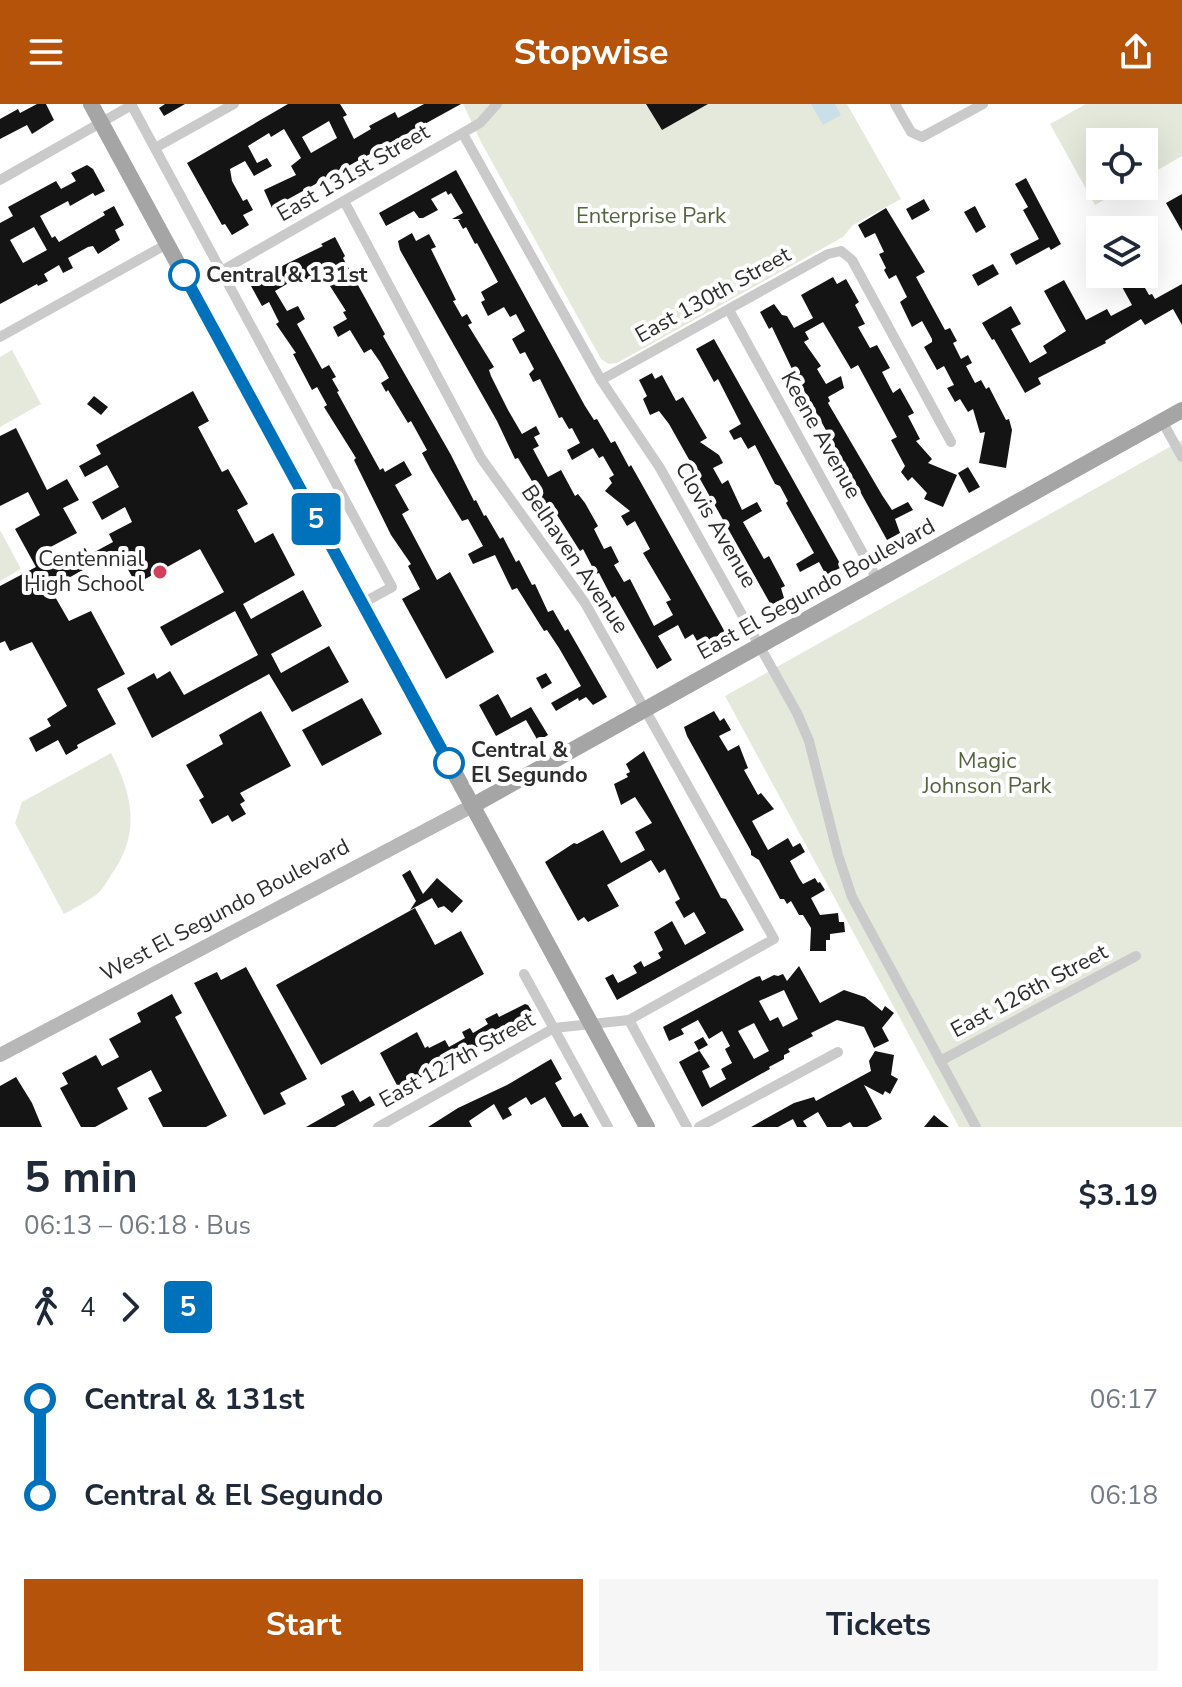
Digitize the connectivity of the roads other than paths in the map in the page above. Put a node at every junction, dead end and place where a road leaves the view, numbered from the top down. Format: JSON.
{"nodes":[{"id":1,"x":91,"y":104,"type":"edge"},
{"id":2,"x":234,"y":104,"type":"edge"},
{"id":3,"x":497,"y":104,"type":"edge"},
{"id":4,"x":895,"y":104,"type":"edge"},
{"id":5,"x":983,"y":104,"type":"edge"},
{"id":6,"x":132,"y":105,"type":"edge"},
{"id":7,"x":102,"y":123,"type":"junction"},
{"id":8,"x":463,"y":134,"type":"junction"},
{"id":9,"x":155,"y":148,"type":"junction"},
{"id":10,"x":0,"y":180,"type":"edge"},
{"id":11,"x":344,"y":201,"type":"junction"},
{"id":12,"x":167,"y":244,"type":"junction"},
{"id":13,"x":223,"y":270,"type":"junction"},
{"id":14,"x":729,"y":310,"type":"junction"},
{"id":15,"x":0,"y":337,"type":"edge"},
{"id":16,"x":601,"y":380,"type":"junction"},
{"id":17,"x":1182,"y":410,"type":"edge"},
{"id":18,"x":1162,"y":421,"type":"junction"},
{"id":19,"x":951,"y":442,"type":"dead end"},
{"id":20,"x":1182,"y":457,"type":"edge"},
{"id":21,"x":877,"y":579,"type":"junction"},
{"id":22,"x":361,"y":604,"type":"junction"},
{"id":23,"x":761,"y":645,"type":"junction"},
{"id":24,"x":645,"y":710,"type":"junction"},
{"id":25,"x":472,"y":806,"type":"junction"},
{"id":26,"x":774,"y":939,"type":"joint"},
{"id":27,"x":1136,"y":956,"type":"dead end"},
{"id":28,"x":524,"y":974,"type":"dead end"},
{"id":29,"x":629,"y":1020,"type":"junction"},
{"id":30,"x":592,"y":1024,"type":"junction"},
{"id":31,"x":554,"y":1028,"type":"junction"},
{"id":32,"x":838,"y":1052,"type":"dead end"},
{"id":33,"x":0,"y":1055,"type":"edge"},
{"id":34,"x":940,"y":1061,"type":"junction"},
{"id":35,"x":378,"y":1127,"type":"edge"},
{"id":36,"x":608,"y":1127,"type":"edge"},
{"id":37,"x":647,"y":1127,"type":"edge"},
{"id":38,"x":687,"y":1127,"type":"edge"},
{"id":39,"x":699,"y":1127,"type":"edge"},
{"id":40,"x":976,"y":1127,"type":"edge"}],
"edges":[{"from":1,"to":7,"type":"main road"},
{"from":2,"to":9,"type":"street"},
{"from":3,"to":8,"type":"street","name":"East 131st Street"},
{"from":4,"to":5,"type":"street"},
{"from":6,"to":7,"type":"street"},
{"from":6,"to":9,"type":"street"},
{"from":7,"to":10,"type":"street"},
{"from":7,"to":12,"type":"main road"},
{"from":8,"to":11,"type":"street","name":"East 131st Street"},
{"from":8,"to":16,"type":"street","name":"Clovis Avenue"},
{"from":9,"to":13,"type":"street"},
{"from":11,"to":13,"type":"street","name":"East 131st Street"},
{"from":11,"to":24,"type":"street","name":"Belhaven Avenue"},
{"from":12,"to":15,"type":"street"},
{"from":12,"to":22,"type":"main road"},
{"from":13,"to":22,"type":"street"},
{"from":14,"to":16,"type":"street","name":"East 130th Street"},
{"from":14,"to":19,"type":"street","name":"East 130th Street"},
{"from":14,"to":21,"type":"street","name":"Keene Avenue"},
{"from":16,"to":23,"type":"street","name":"Clovis Avenue"},
{"from":17,"to":18,"type":"main road","name":"East El Segundo Boulevard"},
{"from":18,"to":20,"type":"street"},
{"from":18,"to":21,"type":"main road","name":"East El Segundo Boulevard"},
{"from":21,"to":23,"type":"main road","name":"East El Segundo Boulevard"},
{"from":22,"to":25,"type":"main road"},
{"from":23,"to":24,"type":"main road","name":"East El Segundo Boulevard"},
{"from":23,"to":34,"type":"street","name":"Clovis Avenue"},
{"from":24,"to":25,"type":"main road","name":"East El Segundo Boulevard"},
{"from":24,"to":26,"type":"street","name":"Belhaven Avenue"},
{"from":25,"to":30,"type":"main road"},
{"from":25,"to":33,"type":"main road","name":"West El Segundo Boulevard"},
{"from":26,"to":29,"type":"street","name":"East 127th Street"},
{"from":27,"to":34,"type":"street","name":"East 126th Street"},
{"from":28,"to":31,"type":"street"},
{"from":29,"to":30,"type":"street","name":"East 127th Street"},
{"from":29,"to":38,"type":"street"},
{"from":30,"to":31,"type":"street","name":"East 127th Street"},
{"from":30,"to":37,"type":"main road"},
{"from":31,"to":35,"type":"street","name":"East 127th Street"},
{"from":31,"to":36,"type":"street"},
{"from":32,"to":39,"type":"street"},
{"from":34,"to":40,"type":"street","name":"Clovis Avenue"}]}
